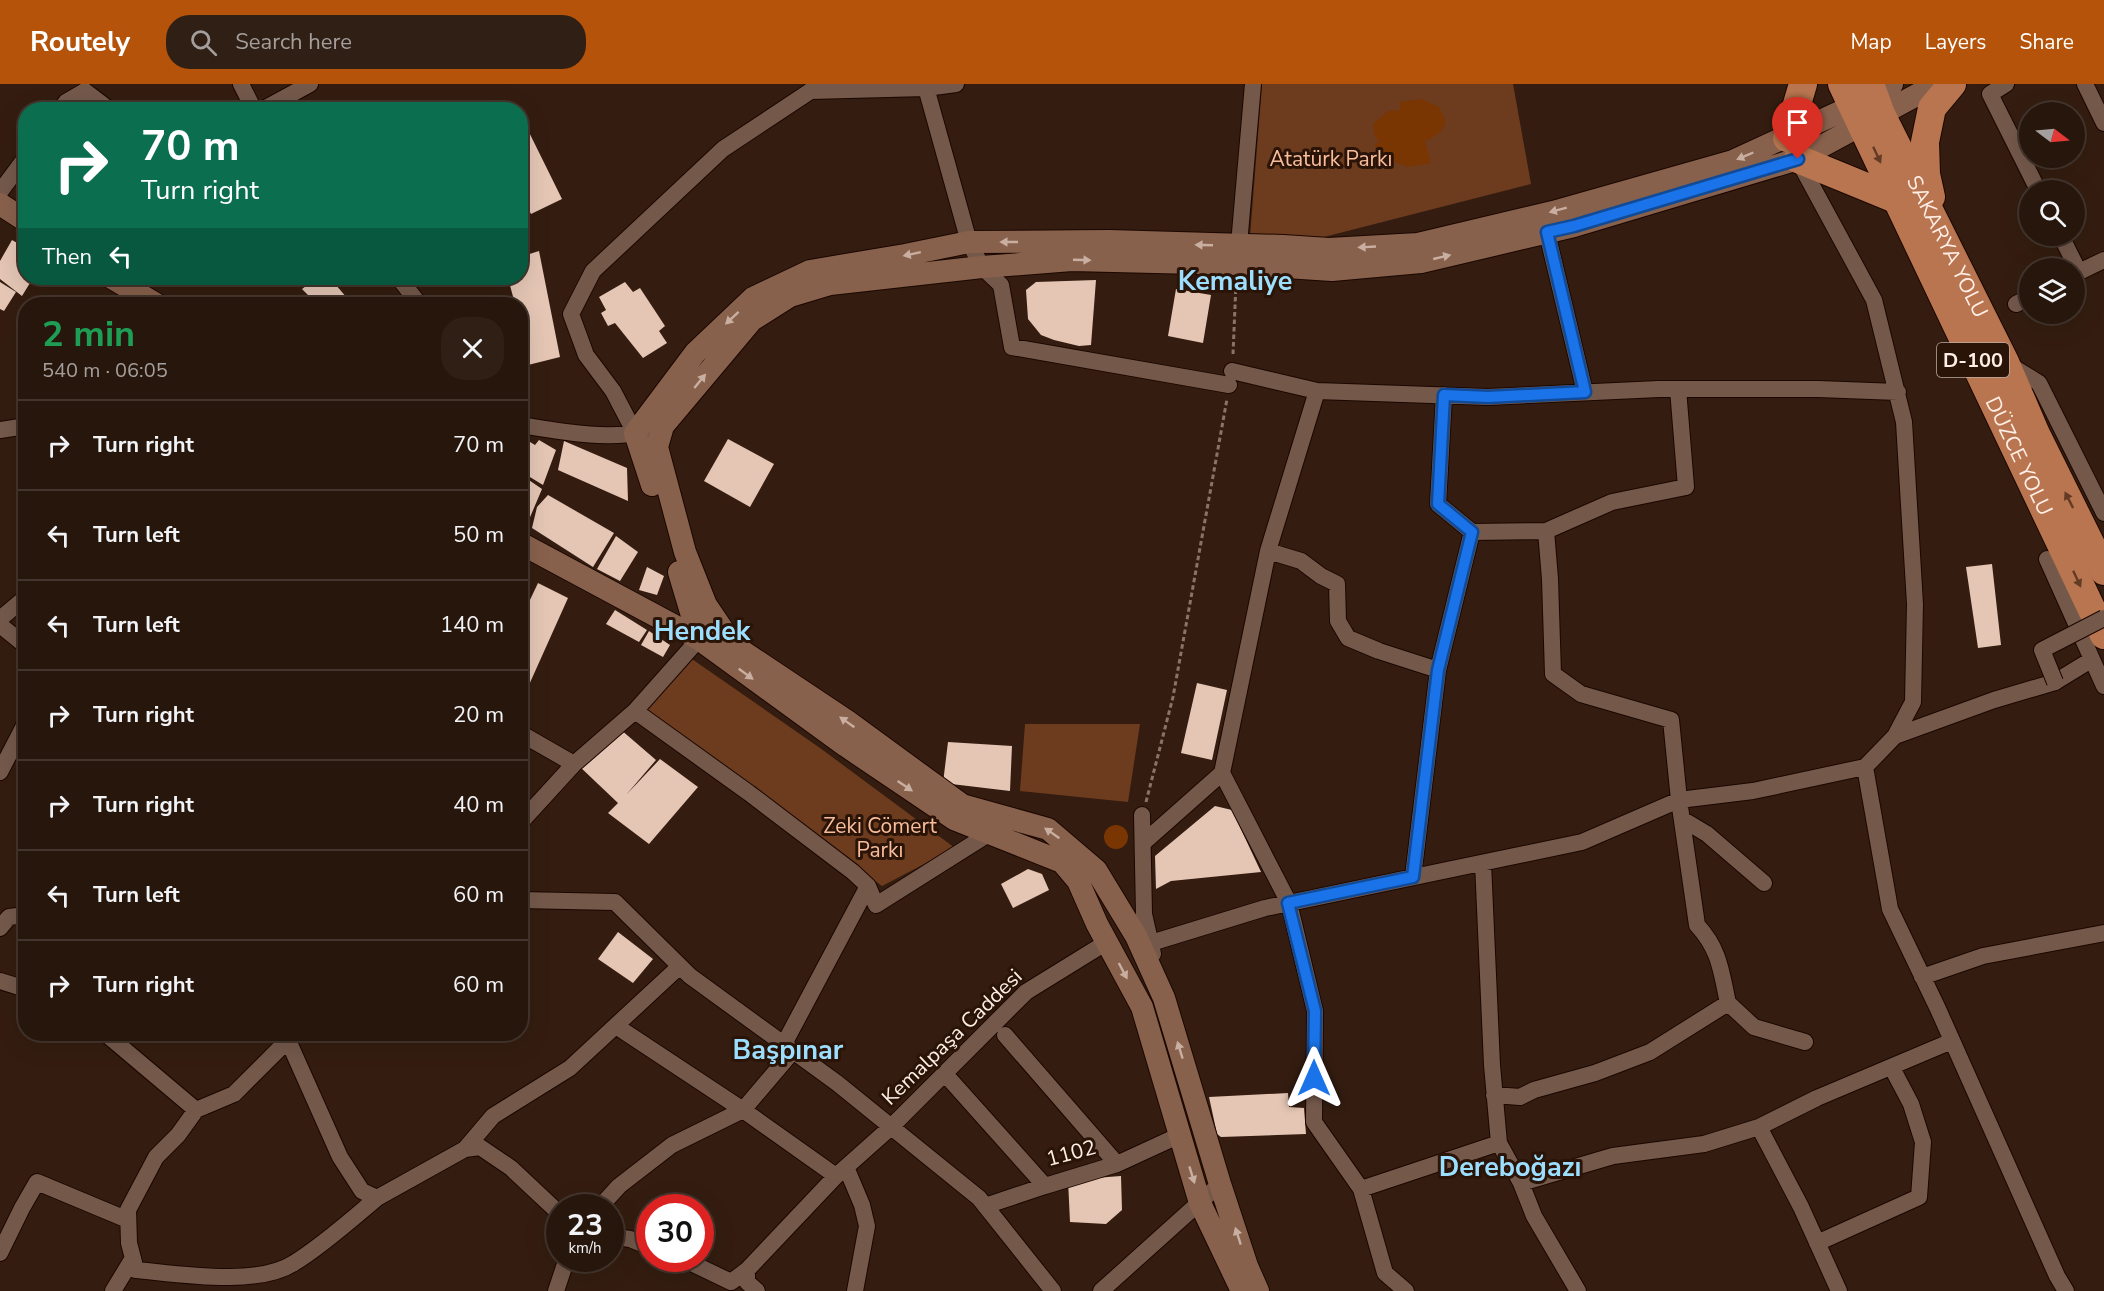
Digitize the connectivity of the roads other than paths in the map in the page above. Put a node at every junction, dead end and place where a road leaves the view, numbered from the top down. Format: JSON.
{"nodes":[{"id":1,"x":241,"y":84,"type":"edge"},
{"id":2,"x":310,"y":84,"type":"edge"},
{"id":3,"x":956,"y":84,"type":"edge"},
{"id":4,"x":1253,"y":84,"type":"edge"},
{"id":5,"x":1803,"y":84,"type":"edge"},
{"id":6,"x":1937,"y":84,"type":"edge"},
{"id":7,"x":1952,"y":84,"type":"edge"},
{"id":8,"x":2006,"y":84,"type":"edge"},
{"id":9,"x":2085,"y":84,"type":"edge"},
{"id":10,"x":926,"y":86,"type":"edge"},
{"id":11,"x":815,"y":88,"type":"edge"},
{"id":12,"x":1868,"y":99,"type":"edge"},
{"id":13,"x":66,"y":102,"type":"edge"},
{"id":14,"x":100,"y":102,"type":"edge"},
{"id":15,"x":250,"y":102,"type":"edge"},
{"id":16,"x":277,"y":102,"type":"edge"},
{"id":17,"x":2104,"y":123,"type":"edge"},
{"id":18,"x":1793,"y":148,"type":"junction"},
{"id":19,"x":18,"y":168,"type":"edge"},
{"id":20,"x":2033,"y":180,"type":"edge"},
{"id":21,"x":0,"y":192,"type":"edge"},
{"id":22,"x":1898,"y":200,"type":"junction"},
{"id":23,"x":0,"y":204,"type":"edge"},
{"id":24,"x":18,"y":216,"type":"edge"},
{"id":25,"x":1547,"y":232,"type":"junction"},
{"id":26,"x":1938,"y":232,"type":"junction"},
{"id":27,"x":969,"y":242,"type":"junction"},
{"id":28,"x":1238,"y":255,"type":"junction"},
{"id":29,"x":2104,"y":260,"type":"edge"},
{"id":30,"x":982,"y":267,"type":"junction"},
{"id":31,"x":2085,"y":269,"type":"edge"},
{"id":32,"x":124,"y":285,"type":"edge"},
{"id":33,"x":404,"y":285,"type":"edge"},
{"id":34,"x":144,"y":297,"type":"edge"},
{"id":35,"x":414,"y":297,"type":"edge"},
{"id":36,"x":2005,"y":362,"type":"junction"},
{"id":37,"x":1678,"y":389,"type":"junction"},
{"id":38,"x":1317,"y":391,"type":"junction"},
{"id":39,"x":1585,"y":392,"type":"junction"},
{"id":40,"x":1898,"y":392,"type":"junction"},
{"id":41,"x":1444,"y":395,"type":"junction"},
{"id":42,"x":528,"y":426,"type":"edge"},
{"id":43,"x":663,"y":426,"type":"junction"},
{"id":44,"x":18,"y":427,"type":"edge"},
{"id":45,"x":0,"y":430,"type":"edge"},
{"id":46,"x":635,"y":434,"type":"junction"},
{"id":47,"x":2027,"y":475,"type":"junction"},
{"id":48,"x":2103,"y":509,"type":"edge"},
{"id":49,"x":1546,"y":531,"type":"junction"},
{"id":50,"x":1472,"y":532,"type":"junction"},
{"id":51,"x":528,"y":547,"type":"edge"},
{"id":52,"x":1268,"y":551,"type":"junction"},
{"id":53,"x":2047,"y":559,"type":"joint"},
{"id":54,"x":2104,"y":571,"type":"edge"},
{"id":55,"x":18,"y":604,"type":"edge"},
{"id":56,"x":2104,"y":618,"type":"edge"},
{"id":57,"x":0,"y":619,"type":"edge"},
{"id":58,"x":0,"y":626,"type":"edge"},
{"id":59,"x":2104,"y":635,"type":"edge"},
{"id":60,"x":699,"y":639,"type":"junction"},
{"id":61,"x":18,"y":640,"type":"edge"},
{"id":62,"x":733,"y":645,"type":"junction"},
{"id":63,"x":2091,"y":660,"type":"junction"},
{"id":64,"x":1438,"y":670,"type":"junction"},
{"id":65,"x":2055,"y":682,"type":"junction"},
{"id":66,"x":2104,"y":686,"type":"edge"},
{"id":67,"x":635,"y":711,"type":"junction"},
{"id":68,"x":1895,"y":736,"type":"junction"},
{"id":69,"x":18,"y":737,"type":"edge"},
{"id":70,"x":528,"y":738,"type":"edge"},
{"id":71,"x":574,"y":764,"type":"junction"},
{"id":72,"x":1865,"y":767,"type":"junction"},
{"id":73,"x":0,"y":772,"type":"edge"},
{"id":74,"x":1222,"y":773,"type":"junction"},
{"id":75,"x":1679,"y":800,"type":"junction"},
{"id":76,"x":528,"y":814,"type":"edge"},
{"id":77,"x":1142,"y":815,"type":"road end"},
{"id":78,"x":1682,"y":819,"type":"junction"},
{"id":79,"x":995,"y":835,"type":"junction"},
{"id":80,"x":1143,"y":843,"type":"junction"},
{"id":81,"x":1483,"y":863,"type":"junction"},
{"id":82,"x":1413,"y":877,"type":"junction"},
{"id":83,"x":1764,"y":883,"type":"dead end"},
{"id":84,"x":868,"y":886,"type":"junction"},
{"id":85,"x":528,"y":900,"type":"edge"},
{"id":86,"x":1288,"y":903,"type":"junction"},
{"id":87,"x":18,"y":916,"type":"edge"},
{"id":88,"x":0,"y":928,"type":"edge"},
{"id":89,"x":2104,"y":933,"type":"edge"},
{"id":90,"x":1107,"y":942,"type":"junction"},
{"id":91,"x":1151,"y":943,"type":"junction"},
{"id":92,"x":680,"y":966,"type":"junction"},
{"id":93,"x":1922,"y":977,"type":"junction"},
{"id":94,"x":1,"y":987,"type":"edge"},
{"id":95,"x":18,"y":988,"type":"edge"},
{"id":96,"x":1164,"y":998,"type":"junction"},
{"id":97,"x":1728,"y":1003,"type":"junction"},
{"id":98,"x":616,"y":1026,"type":"junction"},
{"id":99,"x":1005,"y":1035,"type":"dead end"},
{"id":100,"x":114,"y":1041,"type":"edge"},
{"id":101,"x":284,"y":1041,"type":"edge"},
{"id":102,"x":291,"y":1041,"type":"edge"},
{"id":103,"x":1952,"y":1041,"type":"junction"},
{"id":104,"x":1805,"y":1042,"type":"dead end"},
{"id":105,"x":789,"y":1048,"type":"junction"},
{"id":106,"x":1892,"y":1068,"type":"junction"},
{"id":107,"x":945,"y":1074,"type":"junction"},
{"id":108,"x":1494,"y":1095,"type":"junction"},
{"id":109,"x":196,"y":1110,"type":"junction"},
{"id":110,"x":743,"y":1110,"type":"junction"},
{"id":111,"x":891,"y":1127,"type":"junction"},
{"id":112,"x":1759,"y":1127,"type":"junction"},
{"id":113,"x":1180,"y":1135,"type":"junction"},
{"id":114,"x":1499,"y":1143,"type":"junction"},
{"id":115,"x":465,"y":1149,"type":"junction"},
{"id":116,"x":1117,"y":1164,"type":"junction"},
{"id":117,"x":841,"y":1171,"type":"junction"},
{"id":118,"x":1521,"y":1183,"type":"junction"},
{"id":119,"x":1220,"y":1184,"type":"junction"},
{"id":120,"x":1045,"y":1186,"type":"junction"},
{"id":121,"x":1361,"y":1189,"type":"junction"},
{"id":122,"x":612,"y":1194,"type":"edge"},
{"id":123,"x":377,"y":1198,"type":"junction"},
{"id":124,"x":546,"y":1201,"type":"edge"},
{"id":125,"x":1200,"y":1203,"type":"junction"},
{"id":126,"x":985,"y":1206,"type":"junction"},
{"id":127,"x":128,"y":1220,"type":"junction"},
{"id":128,"x":1817,"y":1243,"type":"junction"},
{"id":129,"x":0,"y":1252,"type":"edge"},
{"id":130,"x":133,"y":1258,"type":"junction"},
{"id":131,"x":747,"y":1270,"type":"junction"},
{"id":132,"x":562,"y":1272,"type":"edge"},
{"id":133,"x":704,"y":1272,"type":"edge"},
{"id":134,"x":728,"y":1286,"type":"edge"},
{"id":135,"x":113,"y":1291,"type":"edge"},
{"id":136,"x":556,"y":1291,"type":"edge"},
{"id":137,"x":757,"y":1291,"type":"edge"},
{"id":138,"x":855,"y":1291,"type":"edge"},
{"id":139,"x":1053,"y":1291,"type":"edge"},
{"id":140,"x":1101,"y":1291,"type":"edge"},
{"id":141,"x":1242,"y":1291,"type":"edge"},
{"id":142,"x":1258,"y":1291,"type":"edge"},
{"id":143,"x":1406,"y":1291,"type":"edge"},
{"id":144,"x":1578,"y":1291,"type":"edge"},
{"id":145,"x":1839,"y":1291,"type":"edge"},
{"id":146,"x":2066,"y":1291,"type":"edge"}],
"edges":[{"from":1,"to":15,"type":"street"},
{"from":2,"to":16,"type":"street"},
{"from":3,"to":10,"type":"street"},
{"from":4,"to":28,"type":"street"},
{"from":5,"to":18,"type":"highway"},
{"from":6,"to":12,"type":"main road"},
{"from":7,"to":26,"type":"highway"},
{"from":8,"to":20,"type":"street"},
{"from":9,"to":17,"type":"street"},
{"from":10,"to":11,"type":"street"},
{"from":10,"to":27,"type":"street"},
{"from":11,"to":46,"type":"street"},
{"from":12,"to":18,"type":"main road"},
{"from":12,"to":22,"type":"highway","name":"DÜZCE YOLU","number":"D-100","one_way":true},
{"from":12,"to":26,"type":"highway","name":"SAKARYA YOLU","number":"D-100"},
{"from":13,"to":14,"type":"street"},
{"from":18,"to":22,"type":"highway"},
{"from":18,"to":25,"type":"main road"},
{"from":18,"to":28,"type":"main road","one_way":true},
{"from":18,"to":40,"type":"street"},
{"from":19,"to":21,"type":"street"},
{"from":22,"to":47,"type":"highway","name":"DÜZCE YOLU","number":"D-100"},
{"from":23,"to":24,"type":"main road"},
{"from":28,"to":25,"type":"main road","one_way":true},
{"from":25,"to":39,"type":"street"},
{"from":26,"to":36,"type":"highway","name":"SAKARYA YOLU","number":"D-100"},
{"from":28,"to":27,"type":"main road","one_way":true},
{"from":27,"to":30,"type":"street"},
{"from":27,"to":46,"type":"main road","one_way":true},
{"from":30,"to":28,"type":"main road","one_way":true},
{"from":29,"to":31,"type":"street"},
{"from":30,"to":38,"type":"street"},
{"from":43,"to":30,"type":"main road","one_way":true},
{"from":32,"to":34,"type":"main road"},
{"from":33,"to":35,"type":"street"},
{"from":36,"to":48,"type":"street"},
{"from":54,"to":36,"type":"highway","name":"SAKARYA YOLU","number":"D-100","one_way":true},
{"from":37,"to":39,"type":"street"},
{"from":37,"to":40,"type":"street"},
{"from":37,"to":49,"type":"street"},
{"from":38,"to":41,"type":"street"},
{"from":38,"to":52,"type":"street"},
{"from":39,"to":41,"type":"street"},
{"from":40,"to":68,"type":"street"},
{"from":41,"to":50,"type":"street"},
{"from":42,"to":46,"type":"street"},
{"from":43,"to":46,"type":"street"},
{"from":43,"to":62,"type":"main road"},
{"from":44,"to":45,"type":"street"},
{"from":46,"to":60,"type":"main road"},
{"from":47,"to":53,"type":"highway"},
{"from":47,"to":59,"type":"highway","name":"DÜZCE YOLU","number":"D-100","one_way":true},
{"from":49,"to":50,"type":"street"},
{"from":49,"to":75,"type":"street"},
{"from":50,"to":64,"type":"street"},
{"from":51,"to":60,"type":"main road"},
{"from":52,"to":64,"type":"street"},
{"from":52,"to":74,"type":"street"},
{"from":53,"to":63,"type":"street"},
{"from":55,"to":57,"type":"street"},
{"from":56,"to":65,"type":"street","bridge":true},
{"from":58,"to":61,"type":"street"},
{"from":60,"to":62,"type":"main road"},
{"from":60,"to":67,"type":"street"},
{"from":60,"to":79,"type":"main road","one_way":true},
{"from":96,"to":62,"type":"main road","one_way":true},
{"from":63,"to":65,"type":"street"},
{"from":63,"to":66,"type":"street"},
{"from":64,"to":82,"type":"street"},
{"from":65,"to":68,"type":"street"},
{"from":67,"to":71,"type":"street"},
{"from":67,"to":84,"type":"street"},
{"from":68,"to":72,"type":"street"},
{"from":69,"to":73,"type":"street"},
{"from":70,"to":71,"type":"street"},
{"from":71,"to":76,"type":"street"},
{"from":72,"to":75,"type":"street"},
{"from":72,"to":93,"type":"street"},
{"from":74,"to":80,"type":"street"},
{"from":74,"to":86,"type":"street"},
{"from":75,"to":78,"type":"street"},
{"from":75,"to":81,"type":"street"},
{"from":77,"to":80,"type":"street"},
{"from":78,"to":83,"type":"street"},
{"from":78,"to":97,"type":"street"},
{"from":79,"to":84,"type":"street"},
{"from":79,"to":90,"type":"main road"},
{"from":80,"to":91,"type":"street"},
{"from":81,"to":82,"type":"street"},
{"from":81,"to":108,"type":"street"},
{"from":82,"to":86,"type":"street"},
{"from":84,"to":105,"type":"street"},
{"from":85,"to":92,"type":"street"},
{"from":86,"to":91,"type":"street"},
{"from":86,"to":121,"type":"street"},
{"from":87,"to":88,"type":"street"},
{"from":89,"to":93,"type":"street"},
{"from":90,"to":107,"type":"street","name":"Kemalpaşa Caddesi"},
{"from":90,"to":113,"type":"main road","one_way":true},
{"from":91,"to":96,"type":"street"},
{"from":92,"to":98,"type":"street"},
{"from":92,"to":105,"type":"street"},
{"from":93,"to":103,"type":"street"},
{"from":94,"to":95,"type":"street"},
{"from":119,"to":96,"type":"main road","one_way":true},
{"from":97,"to":104,"type":"street"},
{"from":97,"to":108,"type":"street"},
{"from":98,"to":110,"type":"street"},
{"from":98,"to":115,"type":"street"},
{"from":99,"to":116,"type":"street"},
{"from":100,"to":109,"type":"street"},
{"from":101,"to":109,"type":"street"},
{"from":102,"to":123,"type":"street"},
{"from":103,"to":106,"type":"street"},
{"from":103,"to":146,"type":"street"},
{"from":105,"to":110,"type":"street"},
{"from":105,"to":111,"type":"street"},
{"from":106,"to":112,"type":"street"},
{"from":106,"to":128,"type":"street"},
{"from":107,"to":111,"type":"street","name":"Kemalpaşa Caddesi"},
{"from":107,"to":120,"type":"street","name":"1102"},
{"from":108,"to":114,"type":"street"},
{"from":109,"to":127,"type":"street"},
{"from":110,"to":117,"type":"street"},
{"from":110,"to":122,"type":"street"},
{"from":111,"to":117,"type":"street","name":"Kemalpaşa Caddesi"},
{"from":111,"to":126,"type":"street"},
{"from":112,"to":118,"type":"street"},
{"from":112,"to":128,"type":"street"},
{"from":113,"to":116,"type":"street","name":"1102"},
{"from":113,"to":125,"type":"main road","one_way":true},
{"from":114,"to":118,"type":"street"},
{"from":114,"to":121,"type":"street"},
{"from":115,"to":123,"type":"street"},
{"from":115,"to":124,"type":"street"},
{"from":116,"to":120,"type":"street","name":"1102"},
{"from":117,"to":131,"type":"street","name":"Kemalpaşa Caddesi"},
{"from":117,"to":138,"type":"street"},
{"from":118,"to":144,"type":"street"},
{"from":119,"to":125,"type":"street"},
{"from":142,"to":119,"type":"main road","one_way":true},
{"from":120,"to":126,"type":"street"},
{"from":121,"to":143,"type":"street"},
{"from":123,"to":130,"type":"street"},
{"from":125,"to":140,"type":"street"},
{"from":125,"to":141,"type":"main road"},
{"from":126,"to":139,"type":"street"},
{"from":127,"to":129,"type":"street"},
{"from":127,"to":130,"type":"street"},
{"from":128,"to":145,"type":"street"},
{"from":130,"to":135,"type":"street"},
{"from":131,"to":134,"type":"street","name":"Kemalpaşa Caddesi"},
{"from":131,"to":137,"type":"street"},
{"from":132,"to":136,"type":"street"},
{"from":133,"to":134,"type":"street"}]}
